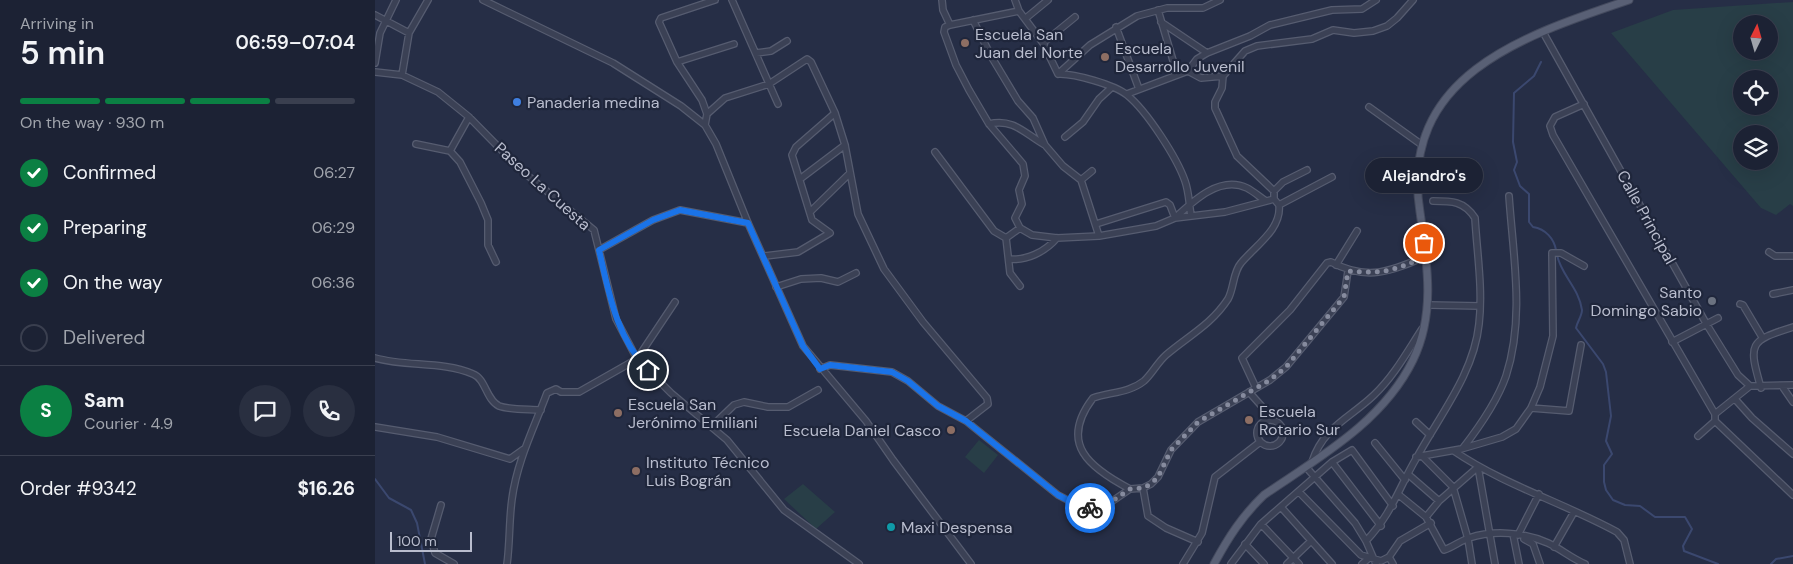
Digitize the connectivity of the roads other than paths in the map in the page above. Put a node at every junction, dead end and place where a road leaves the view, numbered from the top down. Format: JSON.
{"nodes":[{"id":1,"x":395,"y":0,"type":"edge"},
{"id":2,"x":428,"y":0,"type":"edge"},
{"id":3,"x":483,"y":0,"type":"edge"},
{"id":4,"x":715,"y":0,"type":"edge"},
{"id":5,"x":732,"y":0,"type":"edge"},
{"id":6,"x":936,"y":0,"type":"edge"},
{"id":7,"x":941,"y":0,"type":"edge"},
{"id":8,"x":1015,"y":0,"type":"edge"},
{"id":9,"x":1048,"y":0,"type":"edge"},
{"id":10,"x":1220,"y":0,"type":"edge"},
{"id":11,"x":1375,"y":0,"type":"edge"},
{"id":12,"x":1413,"y":0,"type":"edge"},
{"id":13,"x":1629,"y":0,"type":"edge"},
{"id":14,"x":943,"y":10,"type":"junction"},
{"id":15,"x":1157,"y":10,"type":"junction"},
{"id":16,"x":1019,"y":11,"type":"junction"},
{"id":17,"x":375,"y":15,"type":"edge"},
{"id":18,"x":1075,"y":17,"type":"dead end"},
{"id":19,"x":1026,"y":18,"type":"junction"},
{"id":20,"x":385,"y":20,"type":"junction"},
{"id":21,"x":973,"y":20,"type":"junction"},
{"id":22,"x":1161,"y":22,"type":"junction"},
{"id":23,"x":950,"y":25,"type":"junction"},
{"id":24,"x":1116,"y":27,"type":"junction"},
{"id":25,"x":1543,"y":32,"type":"junction"},
{"id":26,"x":409,"y":33,"type":"junction"},
{"id":27,"x":787,"y":41,"type":"dead end"},
{"id":28,"x":1043,"y":43,"type":"junction"},
{"id":29,"x":734,"y":44,"type":"dead end"},
{"id":30,"x":1207,"y":53,"type":"junction"},
{"id":31,"x":756,"y":54,"type":"junction"},
{"id":32,"x":677,"y":62,"type":"junction"},
{"id":33,"x":375,"y":63,"type":"edge"},
{"id":34,"x":1188,"y":71,"type":"junction"},
{"id":35,"x":375,"y":72,"type":"edge"},
{"id":36,"x":1058,"y":74,"type":"junction"},
{"id":37,"x":1177,"y":74,"type":"junction"},
{"id":38,"x":402,"y":75,"type":"junction"},
{"id":39,"x":1223,"y":76,"type":"junction"},
{"id":40,"x":769,"y":84,"type":"junction"},
{"id":41,"x":1111,"y":88,"type":"junction"},
{"id":42,"x":1139,"y":89,"type":"junction"},
{"id":43,"x":1127,"y":94,"type":"junction"},
{"id":44,"x":778,"y":104,"type":"dead end"},
{"id":45,"x":1584,"y":104,"type":"junction"},
{"id":46,"x":1369,"y":107,"type":"dead end"},
{"id":47,"x":835,"y":113,"type":"junction"},
{"id":48,"x":707,"y":114,"type":"junction"},
{"id":49,"x":469,"y":116,"type":"junction"},
{"id":50,"x":989,"y":124,"type":"junction"},
{"id":51,"x":705,"y":125,"type":"junction"},
{"id":52,"x":1065,"y":137,"type":"dead end"},
{"id":53,"x":416,"y":144,"type":"dead end"},
{"id":54,"x":845,"y":144,"type":"junction"},
{"id":55,"x":1422,"y":144,"type":"junction"},
{"id":56,"x":1045,"y":145,"type":"junction"},
{"id":57,"x":450,"y":151,"type":"junction"},
{"id":58,"x":935,"y":152,"type":"dead end"},
{"id":59,"x":1307,"y":170,"type":"dead end"},
{"id":60,"x":1091,"y":171,"type":"dead end"},
{"id":61,"x":849,"y":174,"type":"junction"},
{"id":62,"x":1332,"y":177,"type":"dead end"},
{"id":63,"x":800,"y":180,"type":"junction"},
{"id":64,"x":1081,"y":180,"type":"junction"},
{"id":65,"x":1274,"y":191,"type":"junction"},
{"id":66,"x":1509,"y":196,"type":"dead end"},
{"id":67,"x":1274,"y":199,"type":"junction"},
{"id":68,"x":1433,"y":200,"type":"dead end"},
{"id":69,"x":1267,"y":201,"type":"junction"},
{"id":70,"x":1189,"y":204,"type":"junction"},
{"id":71,"x":1279,"y":204,"type":"junction"},
{"id":72,"x":810,"y":212,"type":"junction"},
{"id":73,"x":1191,"y":215,"type":"junction"},
{"id":74,"x":1175,"y":218,"type":"junction"},
{"id":75,"x":748,"y":223,"type":"junction"},
{"id":76,"x":1096,"y":224,"type":"junction"},
{"id":77,"x":1020,"y":228,"type":"junction"},
{"id":78,"x":1357,"y":231,"type":"dead end"},
{"id":79,"x":1099,"y":236,"type":"junction"},
{"id":80,"x":1007,"y":238,"type":"junction"},
{"id":81,"x":1057,"y":238,"type":"junction"},
{"id":82,"x":599,"y":250,"type":"junction"},
{"id":83,"x":1769,"y":252,"type":"dead end"},
{"id":84,"x":765,"y":256,"type":"junction"},
{"id":85,"x":1426,"y":256,"type":"junction"},
{"id":86,"x":1793,"y":256,"type":"edge"},
{"id":87,"x":1009,"y":259,"type":"junction"},
{"id":88,"x":496,"y":262,"type":"dead end"},
{"id":89,"x":1336,"y":265,"type":"junction"},
{"id":90,"x":1584,"y":266,"type":"dead end"},
{"id":91,"x":1348,"y":271,"type":"junction"},
{"id":92,"x":856,"y":273,"type":"dead end"},
{"id":93,"x":1020,"y":286,"type":"dead end"},
{"id":94,"x":776,"y":287,"type":"junction"},
{"id":95,"x":1793,"y":290,"type":"edge"},
{"id":96,"x":1773,"y":294,"type":"dead end"},
{"id":97,"x":675,"y":302,"type":"dead end"},
{"id":98,"x":1740,"y":304,"type":"dead end"},
{"id":99,"x":1429,"y":305,"type":"junction"},
{"id":100,"x":1480,"y":306,"type":"junction"},
{"id":101,"x":1718,"y":318,"type":"dead end"},
{"id":102,"x":1707,"y":325,"type":"junction"},
{"id":103,"x":1423,"y":327,"type":"junction"},
{"id":104,"x":1793,"y":327,"type":"edge"},
{"id":105,"x":1761,"y":337,"type":"junction"},
{"id":106,"x":1673,"y":342,"type":"junction"},
{"id":107,"x":1581,"y":345,"type":"dead end"},
{"id":108,"x":375,"y":358,"type":"edge"},
{"id":109,"x":637,"y":359,"type":"junction"},
{"id":110,"x":820,"y":369,"type":"junction"},
{"id":111,"x":1793,"y":384,"type":"edge"},
{"id":112,"x":1750,"y":386,"type":"junction"},
{"id":113,"x":1781,"y":386,"type":"junction"},
{"id":114,"x":1256,"y":388,"type":"junction"},
{"id":115,"x":1761,"y":388,"type":"junction"},
{"id":116,"x":818,"y":390,"type":"dead end"},
{"id":117,"x":1249,"y":392,"type":"junction"},
{"id":118,"x":1735,"y":399,"type":"junction"},
{"id":119,"x":1793,"y":402,"type":"edge"},
{"id":120,"x":1531,"y":408,"type":"junction"},
{"id":121,"x":541,"y":410,"type":"junction"},
{"id":122,"x":1715,"y":414,"type":"junction"},
{"id":123,"x":1274,"y":420,"type":"junction"},
{"id":124,"x":966,"y":421,"type":"junction"},
{"id":125,"x":1715,"y":421,"type":"junction"},
{"id":126,"x":1416,"y":422,"type":"dead end"},
{"id":127,"x":711,"y":426,"type":"junction"},
{"id":128,"x":375,"y":427,"type":"edge"},
{"id":129,"x":1430,"y":435,"type":"junction"},
{"id":130,"x":1698,"y":436,"type":"dead end"},
{"id":131,"x":1260,"y":442,"type":"junction"},
{"id":132,"x":1375,"y":443,"type":"dead end"},
{"id":133,"x":524,"y":449,"type":"junction"},
{"id":134,"x":1461,"y":450,"type":"junction"},
{"id":135,"x":1454,"y":451,"type":"junction"},
{"id":136,"x":1793,"y":454,"type":"edge"},
{"id":137,"x":1419,"y":457,"type":"junction"},
{"id":138,"x":1332,"y":462,"type":"junction"},
{"id":139,"x":1309,"y":464,"type":"junction"},
{"id":140,"x":1478,"y":467,"type":"junction"},
{"id":141,"x":1314,"y":478,"type":"junction"},
{"id":142,"x":1407,"y":478,"type":"junction"},
{"id":143,"x":1453,"y":487,"type":"junction"},
{"id":144,"x":1791,"y":487,"type":"edge"},
{"id":145,"x":1143,"y":488,"type":"junction"},
{"id":146,"x":1130,"y":489,"type":"junction"},
{"id":147,"x":1299,"y":492,"type":"junction"},
{"id":148,"x":1539,"y":494,"type":"junction"},
{"id":149,"x":1399,"y":495,"type":"junction"},
{"id":150,"x":1793,"y":495,"type":"edge"},
{"id":151,"x":1439,"y":501,"type":"junction"},
{"id":152,"x":441,"y":505,"type":"dead end"},
{"id":153,"x":1393,"y":506,"type":"junction"},
{"id":154,"x":1281,"y":508,"type":"junction"},
{"id":155,"x":1574,"y":512,"type":"junction"},
{"id":156,"x":1426,"y":517,"type":"junction"},
{"id":157,"x":1261,"y":524,"type":"junction"},
{"id":158,"x":1431,"y":524,"type":"junction"},
{"id":159,"x":1381,"y":526,"type":"junction"},
{"id":160,"x":1490,"y":534,"type":"junction"},
{"id":161,"x":1516,"y":534,"type":"junction"},
{"id":162,"x":1468,"y":539,"type":"junction"},
{"id":163,"x":1311,"y":541,"type":"junction"},
{"id":164,"x":1367,"y":541,"type":"junction"},
{"id":165,"x":1198,"y":542,"type":"junction"},
{"id":166,"x":1245,"y":544,"type":"junction"},
{"id":167,"x":1554,"y":547,"type":"junction"},
{"id":168,"x":1389,"y":557,"type":"junction"},
{"id":169,"x":1293,"y":558,"type":"junction"},
{"id":170,"x":1373,"y":560,"type":"edge"},
{"id":171,"x":454,"y":564,"type":"edge"},
{"id":172,"x":507,"y":564,"type":"edge"},
{"id":173,"x":859,"y":564,"type":"edge"},
{"id":174,"x":971,"y":564,"type":"edge"},
{"id":175,"x":1183,"y":564,"type":"edge"},
{"id":176,"x":1214,"y":564,"type":"edge"},
{"id":177,"x":1232,"y":564,"type":"edge"},
{"id":178,"x":1264,"y":564,"type":"edge"},
{"id":179,"x":1287,"y":564,"type":"edge"},
{"id":180,"x":1299,"y":564,"type":"edge"},
{"id":181,"x":1332,"y":564,"type":"edge"},
{"id":182,"x":1362,"y":564,"type":"edge"},
{"id":183,"x":1393,"y":564,"type":"edge"},
{"id":184,"x":1472,"y":564,"type":"edge"},
{"id":185,"x":1495,"y":564,"type":"edge"},
{"id":186,"x":1519,"y":564,"type":"edge"},
{"id":187,"x":1540,"y":564,"type":"edge"},
{"id":188,"x":1585,"y":564,"type":"edge"},
{"id":189,"x":1631,"y":564,"type":"edge"}],
"edges":[{"from":1,"to":20,"type":"street"},
{"from":2,"to":26,"type":"street"},
{"from":3,"to":51,"type":"street"},
{"from":4,"to":32,"type":"street"},
{"from":5,"to":31,"type":"street"},
{"from":6,"to":14,"type":"street"},
{"from":7,"to":14,"type":"street"},
{"from":8,"to":16,"type":"street"},
{"from":9,"to":19,"type":"street"},
{"from":10,"to":15,"type":"street"},
{"from":11,"to":30,"type":"street"},
{"from":12,"to":39,"type":"street"},
{"from":13,"to":25,"type":"main road"},
{"from":14,"to":23,"type":"street"},
{"from":15,"to":22,"type":"street"},
{"from":15,"to":24,"type":"street"},
{"from":16,"to":19,"type":"street"},
{"from":16,"to":21,"type":"street"},
{"from":17,"to":20,"type":"street"},
{"from":18,"to":28,"type":"street"},
{"from":19,"to":28,"type":"street"},
{"from":20,"to":26,"type":"street"},
{"from":20,"to":33,"type":"street"},
{"from":21,"to":23,"type":"street"},
{"from":21,"to":56,"type":"street"},
{"from":22,"to":30,"type":"street"},
{"from":22,"to":37,"type":"street"},
{"from":23,"to":50,"type":"street"},
{"from":24,"to":36,"type":"street"},
{"from":24,"to":42,"type":"street"},
{"from":25,"to":45,"type":"street","name":"Calle Principal"},
{"from":25,"to":55,"type":"main road"},
{"from":26,"to":38,"type":"street"},
{"from":27,"to":31,"type":"street"},
{"from":28,"to":36,"type":"street"},
{"from":29,"to":32,"type":"street"},
{"from":30,"to":34,"type":"street"},
{"from":31,"to":40,"type":"street"},
{"from":32,"to":48,"type":"street"},
{"from":34,"to":37,"type":"street"},
{"from":34,"to":39,"type":"street"},
{"from":35,"to":38,"type":"street","name":"Paseo La Cuesta"},
{"from":36,"to":41,"type":"street"},
{"from":37,"to":42,"type":"street"},
{"from":38,"to":49,"type":"street","name":"Paseo La Cuesta"},
{"from":39,"to":65,"type":"street"},
{"from":40,"to":44,"type":"street"},
{"from":40,"to":47,"type":"street"},
{"from":40,"to":48,"type":"street"},
{"from":41,"to":43,"type":"street"},
{"from":41,"to":52,"type":"street"},
{"from":42,"to":43,"type":"street"},
{"from":43,"to":70,"type":"street"},
{"from":45,"to":102,"type":"street","name":"Calle Principal"},
{"from":45,"to":106,"type":"street"},
{"from":46,"to":55,"type":"street"},
{"from":47,"to":54,"type":"street"},
{"from":47,"to":63,"type":"street"},
{"from":48,"to":51,"type":"street"},
{"from":49,"to":57,"type":"street"},
{"from":49,"to":82,"type":"street","name":"Paseo La Cuesta"},
{"from":50,"to":56,"type":"street"},
{"from":50,"to":77,"type":"street"},
{"from":51,"to":75,"type":"street"},
{"from":53,"to":57,"type":"street"},
{"from":54,"to":61,"type":"street"},
{"from":54,"to":63,"type":"street"},
{"from":55,"to":85,"type":"main road"},
{"from":56,"to":64,"type":"street"},
{"from":57,"to":88,"type":"street"},
{"from":58,"to":80,"type":"street"},
{"from":59,"to":65,"type":"street"},
{"from":60,"to":64,"type":"street"},
{"from":61,"to":72,"type":"street"},
{"from":61,"to":124,"type":"street"},
{"from":62,"to":71,"type":"street"},
{"from":63,"to":72,"type":"street"},
{"from":64,"to":76,"type":"street"},
{"from":65,"to":67,"type":"street"},
{"from":66,"to":134,"type":"street"},
{"from":67,"to":69,"type":"street"},
{"from":67,"to":71,"type":"street"},
{"from":68,"to":100,"type":"street"},
{"from":69,"to":70,"type":"street"},
{"from":69,"to":73,"type":"street"},
{"from":70,"to":73,"type":"street"},
{"from":70,"to":74,"type":"street"},
{"from":71,"to":146,"type":"street"},
{"from":72,"to":84,"type":"street"},
{"from":73,"to":74,"type":"street"},
{"from":74,"to":76,"type":"street"},
{"from":74,"to":79,"type":"street"},
{"from":75,"to":82,"type":"street"},
{"from":75,"to":84,"type":"street"},
{"from":76,"to":79,"type":"street"},
{"from":77,"to":80,"type":"street"},
{"from":77,"to":81,"type":"street"},
{"from":78,"to":89,"type":"street"},
{"from":79,"to":81,"type":"street"},
{"from":80,"to":87,"type":"street"},
{"from":81,"to":87,"type":"street"},
{"from":82,"to":109,"type":"street","name":"Paseo La Cuesta"},
{"from":83,"to":86,"type":"street"},
{"from":84,"to":94,"type":"street"},
{"from":85,"to":91,"type":"street"},
{"from":85,"to":99,"type":"main road"},
{"from":87,"to":93,"type":"street"},
{"from":89,"to":91,"type":"street"},
{"from":89,"to":114,"type":"street"},
{"from":90,"to":120,"type":"street"},
{"from":91,"to":114,"type":"street"},
{"from":92,"to":94,"type":"street"},
{"from":94,"to":110,"type":"street"},
{"from":95,"to":96,"type":"street"},
{"from":97,"to":109,"type":"street"},
{"from":98,"to":105,"type":"street"},
{"from":99,"to":100,"type":"street"},
{"from":99,"to":103,"type":"main road"},
{"from":100,"to":129,"type":"street"},
{"from":101,"to":102,"type":"street"},
{"from":102,"to":106,"type":"street"},
{"from":102,"to":112,"type":"street","name":"Calle Principal"},
{"from":103,"to":139,"type":"street"},
{"from":103,"to":139,"type":"main road"},
{"from":104,"to":105,"type":"street"},
{"from":105,"to":115,"type":"street"},
{"from":106,"to":122,"type":"street"},
{"from":107,"to":120,"type":"street"},
{"from":108,"to":121,"type":"street"},
{"from":109,"to":121,"type":"street"},
{"from":109,"to":127,"type":"street","name":"Paseo La Cuesta"},
{"from":110,"to":124,"type":"street"},
{"from":110,"to":174,"type":"street"},
{"from":111,"to":113,"type":"street"},
{"from":112,"to":115,"type":"street"},
{"from":112,"to":118,"type":"street"},
{"from":113,"to":115,"type":"street"},
{"from":113,"to":119,"type":"street"},
{"from":114,"to":117,"type":"street"},
{"from":116,"to":127,"type":"street"},
{"from":117,"to":123,"type":"street"},
{"from":117,"to":145,"type":"street"},
{"from":118,"to":122,"type":"street"},
{"from":118,"to":136,"type":"street"},
{"from":120,"to":134,"type":"street"},
{"from":121,"to":133,"type":"street"},
{"from":122,"to":125,"type":"street"},
{"from":123,"to":131,"type":"street"},
{"from":123,"to":131,"type":"street"},
{"from":124,"to":146,"type":"street"},
{"from":125,"to":130,"type":"street"},
{"from":125,"to":144,"type":"street"},
{"from":126,"to":129,"type":"street"},
{"from":127,"to":173,"type":"street","name":"Paseo La Cuesta"},
{"from":128,"to":133,"type":"street"},
{"from":129,"to":137,"type":"street"},
{"from":131,"to":165,"type":"street"},
{"from":132,"to":142,"type":"street"},
{"from":133,"to":172,"type":"street"},
{"from":134,"to":135,"type":"street"},
{"from":135,"to":137,"type":"street"},
{"from":135,"to":140,"type":"street"},
{"from":137,"to":142,"type":"street"},
{"from":137,"to":143,"type":"street"},
{"from":138,"to":141,"type":"street"},
{"from":138,"to":153,"type":"street"},
{"from":138,"to":159,"type":"street"},
{"from":139,"to":141,"type":"street"},
{"from":139,"to":176,"type":"main road"},
{"from":140,"to":143,"type":"street"},
{"from":140,"to":148,"type":"street"},
{"from":140,"to":160,"type":"street"},
{"from":141,"to":147,"type":"street"},
{"from":141,"to":164,"type":"street"},
{"from":142,"to":149,"type":"street"},
{"from":142,"to":151,"type":"street"},
{"from":143,"to":151,"type":"street"},
{"from":143,"to":162,"type":"street"},
{"from":144,"to":150,"type":"street"},
{"from":145,"to":146,"type":"street"},
{"from":145,"to":165,"type":"street"},
{"from":147,"to":154,"type":"street"},
{"from":147,"to":170,"type":"street"},
{"from":148,"to":155,"type":"street"},
{"from":148,"to":161,"type":"street"},
{"from":149,"to":153,"type":"street"},
{"from":149,"to":156,"type":"street"},
{"from":151,"to":156,"type":"street"},
{"from":152,"to":171,"type":"street"},
{"from":153,"to":159,"type":"street"},
{"from":154,"to":157,"type":"street"},
{"from":154,"to":163,"type":"street"},
{"from":155,"to":167,"type":"street"},
{"from":155,"to":189,"type":"street"},
{"from":156,"to":158,"type":"street"},
{"from":157,"to":166,"type":"street"},
{"from":157,"to":169,"type":"street"},
{"from":158,"to":162,"type":"street"},
{"from":158,"to":168,"type":"street"},
{"from":159,"to":164,"type":"street"},
{"from":160,"to":161,"type":"street"},
{"from":160,"to":162,"type":"street"},
{"from":160,"to":185,"type":"street"},
{"from":161,"to":167,"type":"street"},
{"from":161,"to":186,"type":"street"},
{"from":161,"to":187,"type":"street"},
{"from":162,"to":184,"type":"street"},
{"from":163,"to":169,"type":"street"},
{"from":163,"to":181,"type":"street"},
{"from":164,"to":170,"type":"street"},
{"from":165,"to":175,"type":"street"},
{"from":166,"to":177,"type":"street"},
{"from":166,"to":178,"type":"street"},
{"from":167,"to":188,"type":"street"},
{"from":168,"to":170,"type":"street"},
{"from":168,"to":183,"type":"street"},
{"from":169,"to":179,"type":"street"},
{"from":169,"to":180,"type":"street"},
{"from":170,"to":182,"type":"street"}]}
